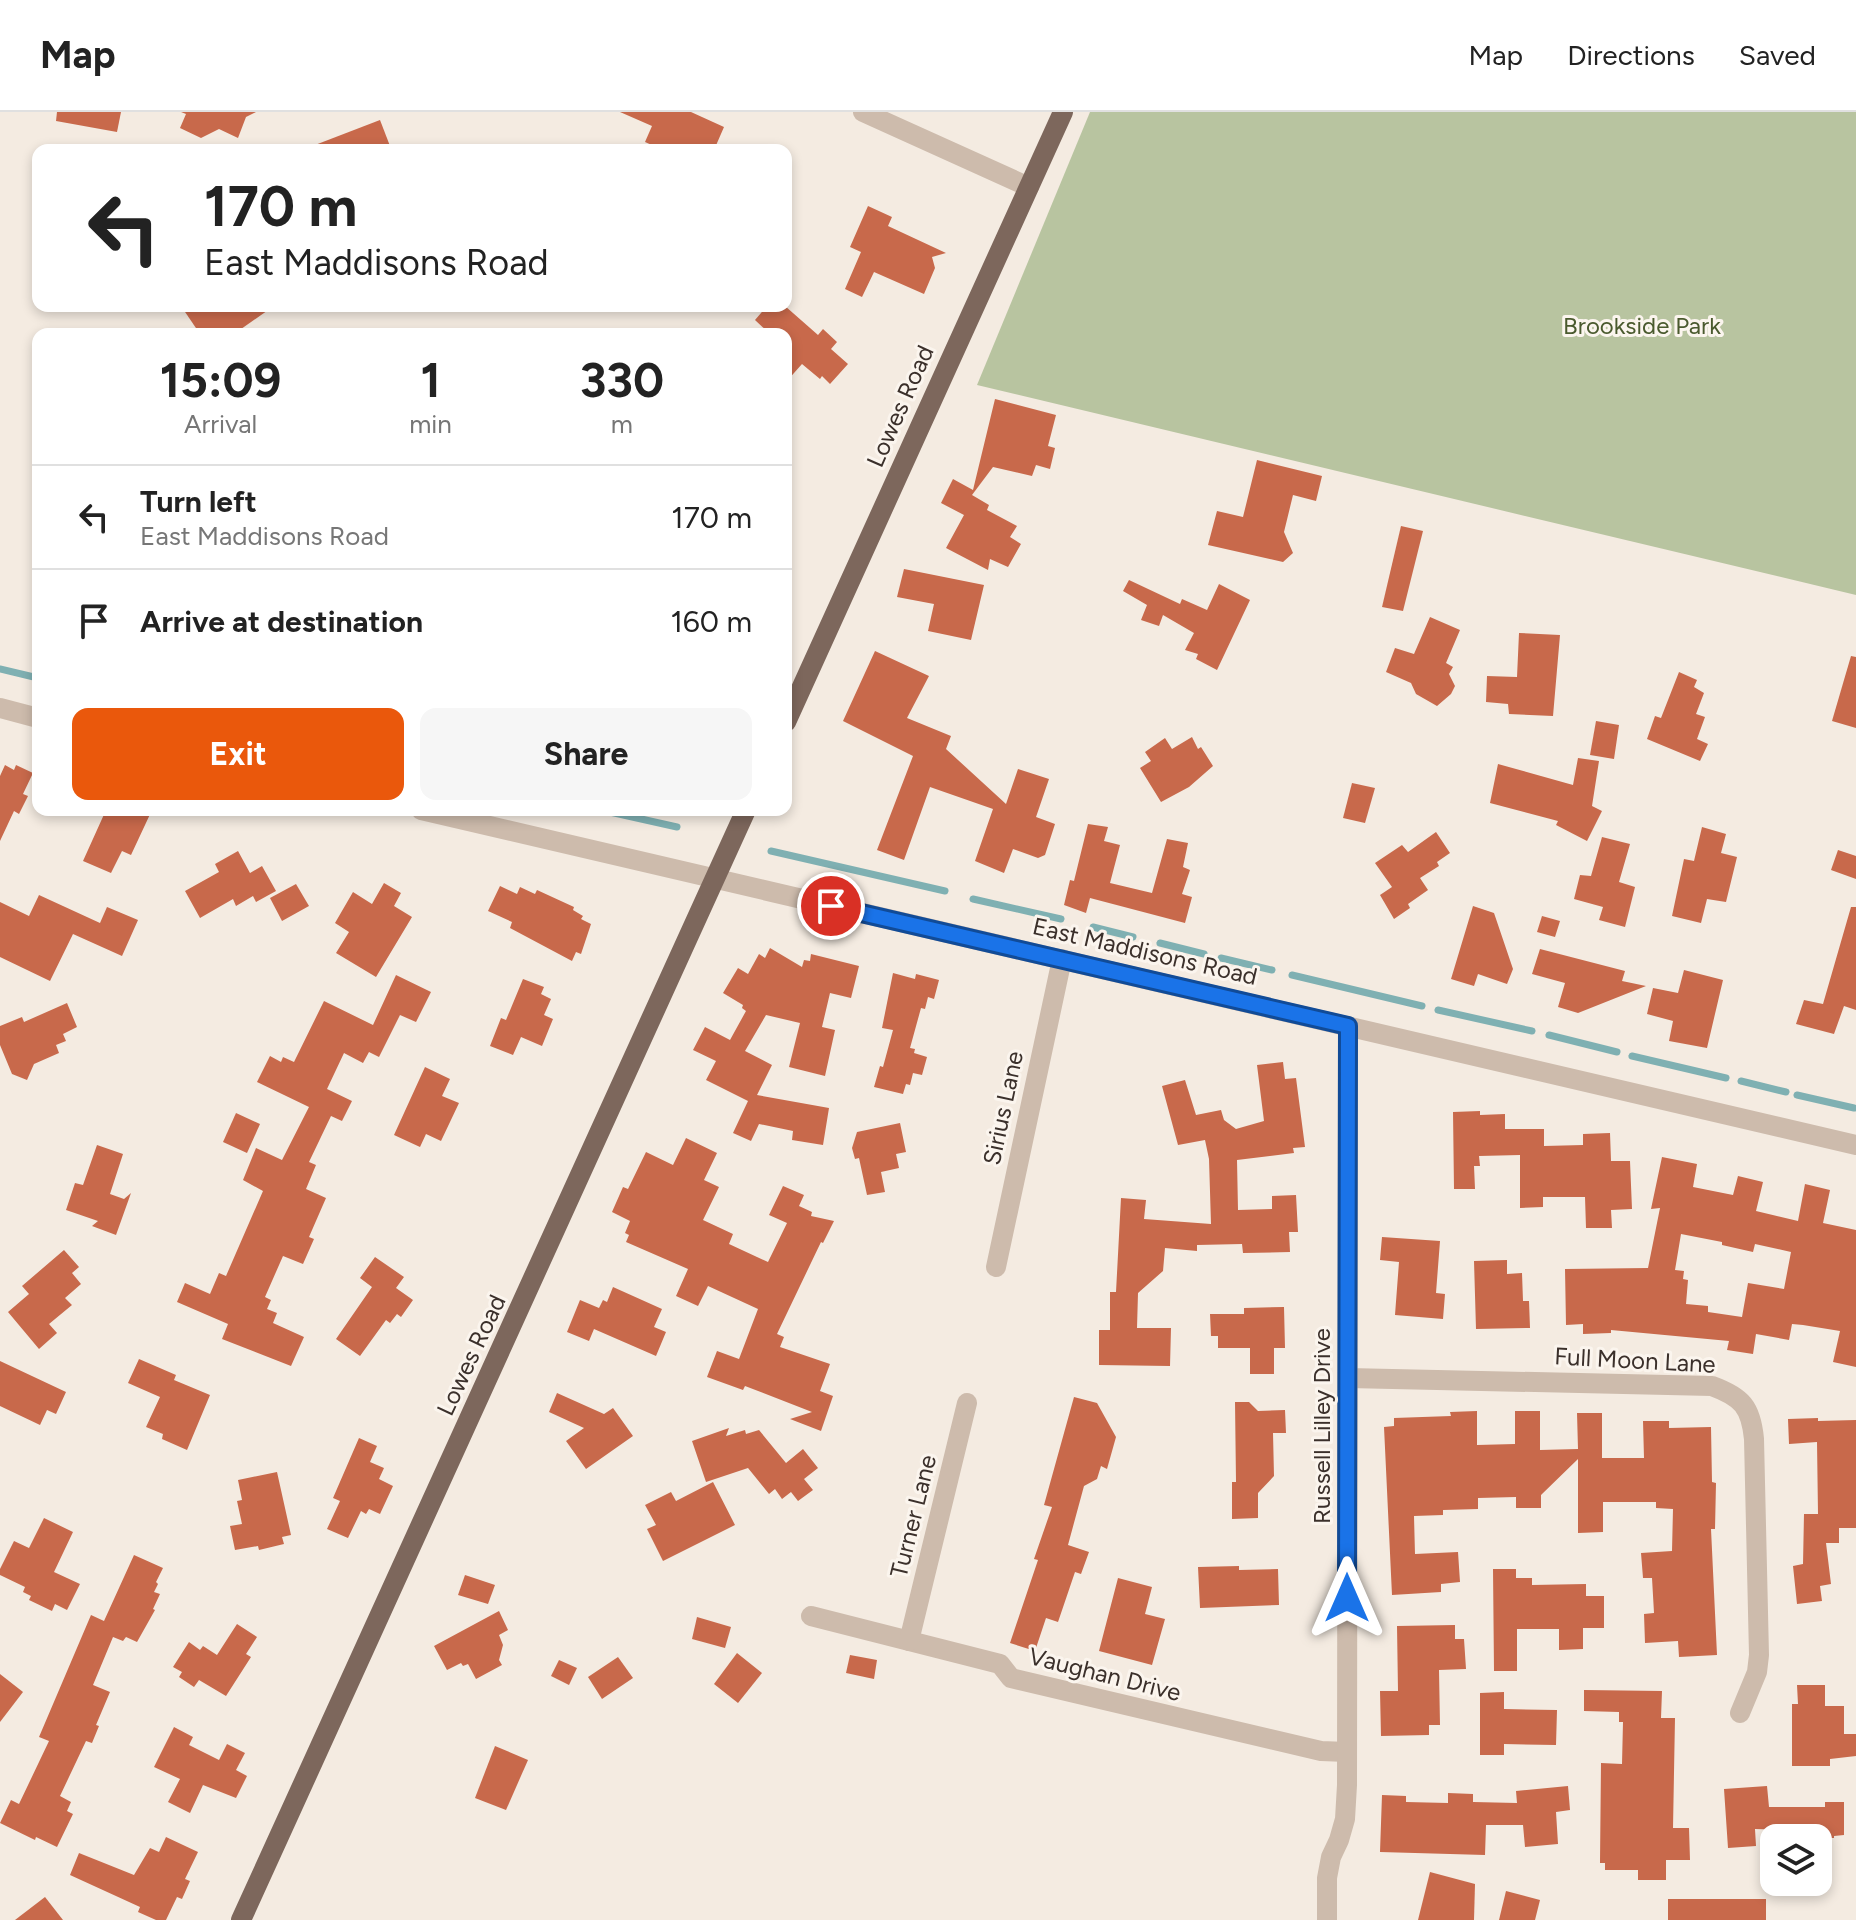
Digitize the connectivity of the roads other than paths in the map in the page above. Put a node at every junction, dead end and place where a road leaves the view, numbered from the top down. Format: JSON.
{"nodes":[{"id":1,"x":863,"y":112,"type":"edge"},
{"id":2,"x":1063,"y":112,"type":"edge"},
{"id":3,"x":1029,"y":187,"type":"junction"},
{"id":4,"x":0,"y":708,"type":"edge"},
{"id":5,"x":792,"y":709,"type":"edge"},
{"id":6,"x":32,"y":716,"type":"edge"},
{"id":7,"x":446,"y":816,"type":"edge"},
{"id":8,"x":743,"y":816,"type":"edge"},
{"id":9,"x":714,"y":880,"type":"junction"},
{"id":10,"x":1062,"y":959,"type":"junction"},
{"id":11,"x":1348,"y":1026,"type":"junction"},
{"id":12,"x":1856,"y":1145,"type":"edge"},
{"id":13,"x":996,"y":1267,"type":"dead end"},
{"id":14,"x":1348,"y":1378,"type":"junction"},
{"id":15,"x":967,"y":1403,"type":"dead end"},
{"id":16,"x":811,"y":1616,"type":"dead end"},
{"id":17,"x":909,"y":1641,"type":"junction"},
{"id":18,"x":1740,"y":1713,"type":"dead end"},
{"id":19,"x":1347,"y":1752,"type":"junction"},
{"id":20,"x":241,"y":1920,"type":"edge"},
{"id":21,"x":1327,"y":1920,"type":"edge"}],
"edges":[{"from":1,"to":3,"type":"street"},
{"from":2,"to":3,"type":"main road","name":"Lowes Road"},
{"from":3,"to":5,"type":"main road","name":"Lowes Road"},
{"from":4,"to":6,"type":"street"},
{"from":7,"to":9,"type":"street","name":"East Maddisons Road"},
{"from":8,"to":9,"type":"main road","name":"Lowes Road"},
{"from":9,"to":10,"type":"street","name":"East Maddisons Road"},
{"from":9,"to":20,"type":"main road","name":"Lowes Road"},
{"from":10,"to":11,"type":"street","name":"East Maddisons Road"},
{"from":10,"to":13,"type":"street","name":"Sirius Lane"},
{"from":11,"to":12,"type":"street","name":"East Maddisons Road"},
{"from":11,"to":14,"type":"street","name":"Russell Lilley Drive"},
{"from":14,"to":18,"type":"street","name":"Full Moon Lane"},
{"from":14,"to":19,"type":"street","name":"Russell Lilley Drive"},
{"from":15,"to":17,"type":"street","name":"Turner Lane"},
{"from":16,"to":17,"type":"street","name":"Vaughan Drive"},
{"from":17,"to":19,"type":"street","name":"Vaughan Drive"},
{"from":19,"to":21,"type":"street","name":"Russell Lilley Drive"}]}
